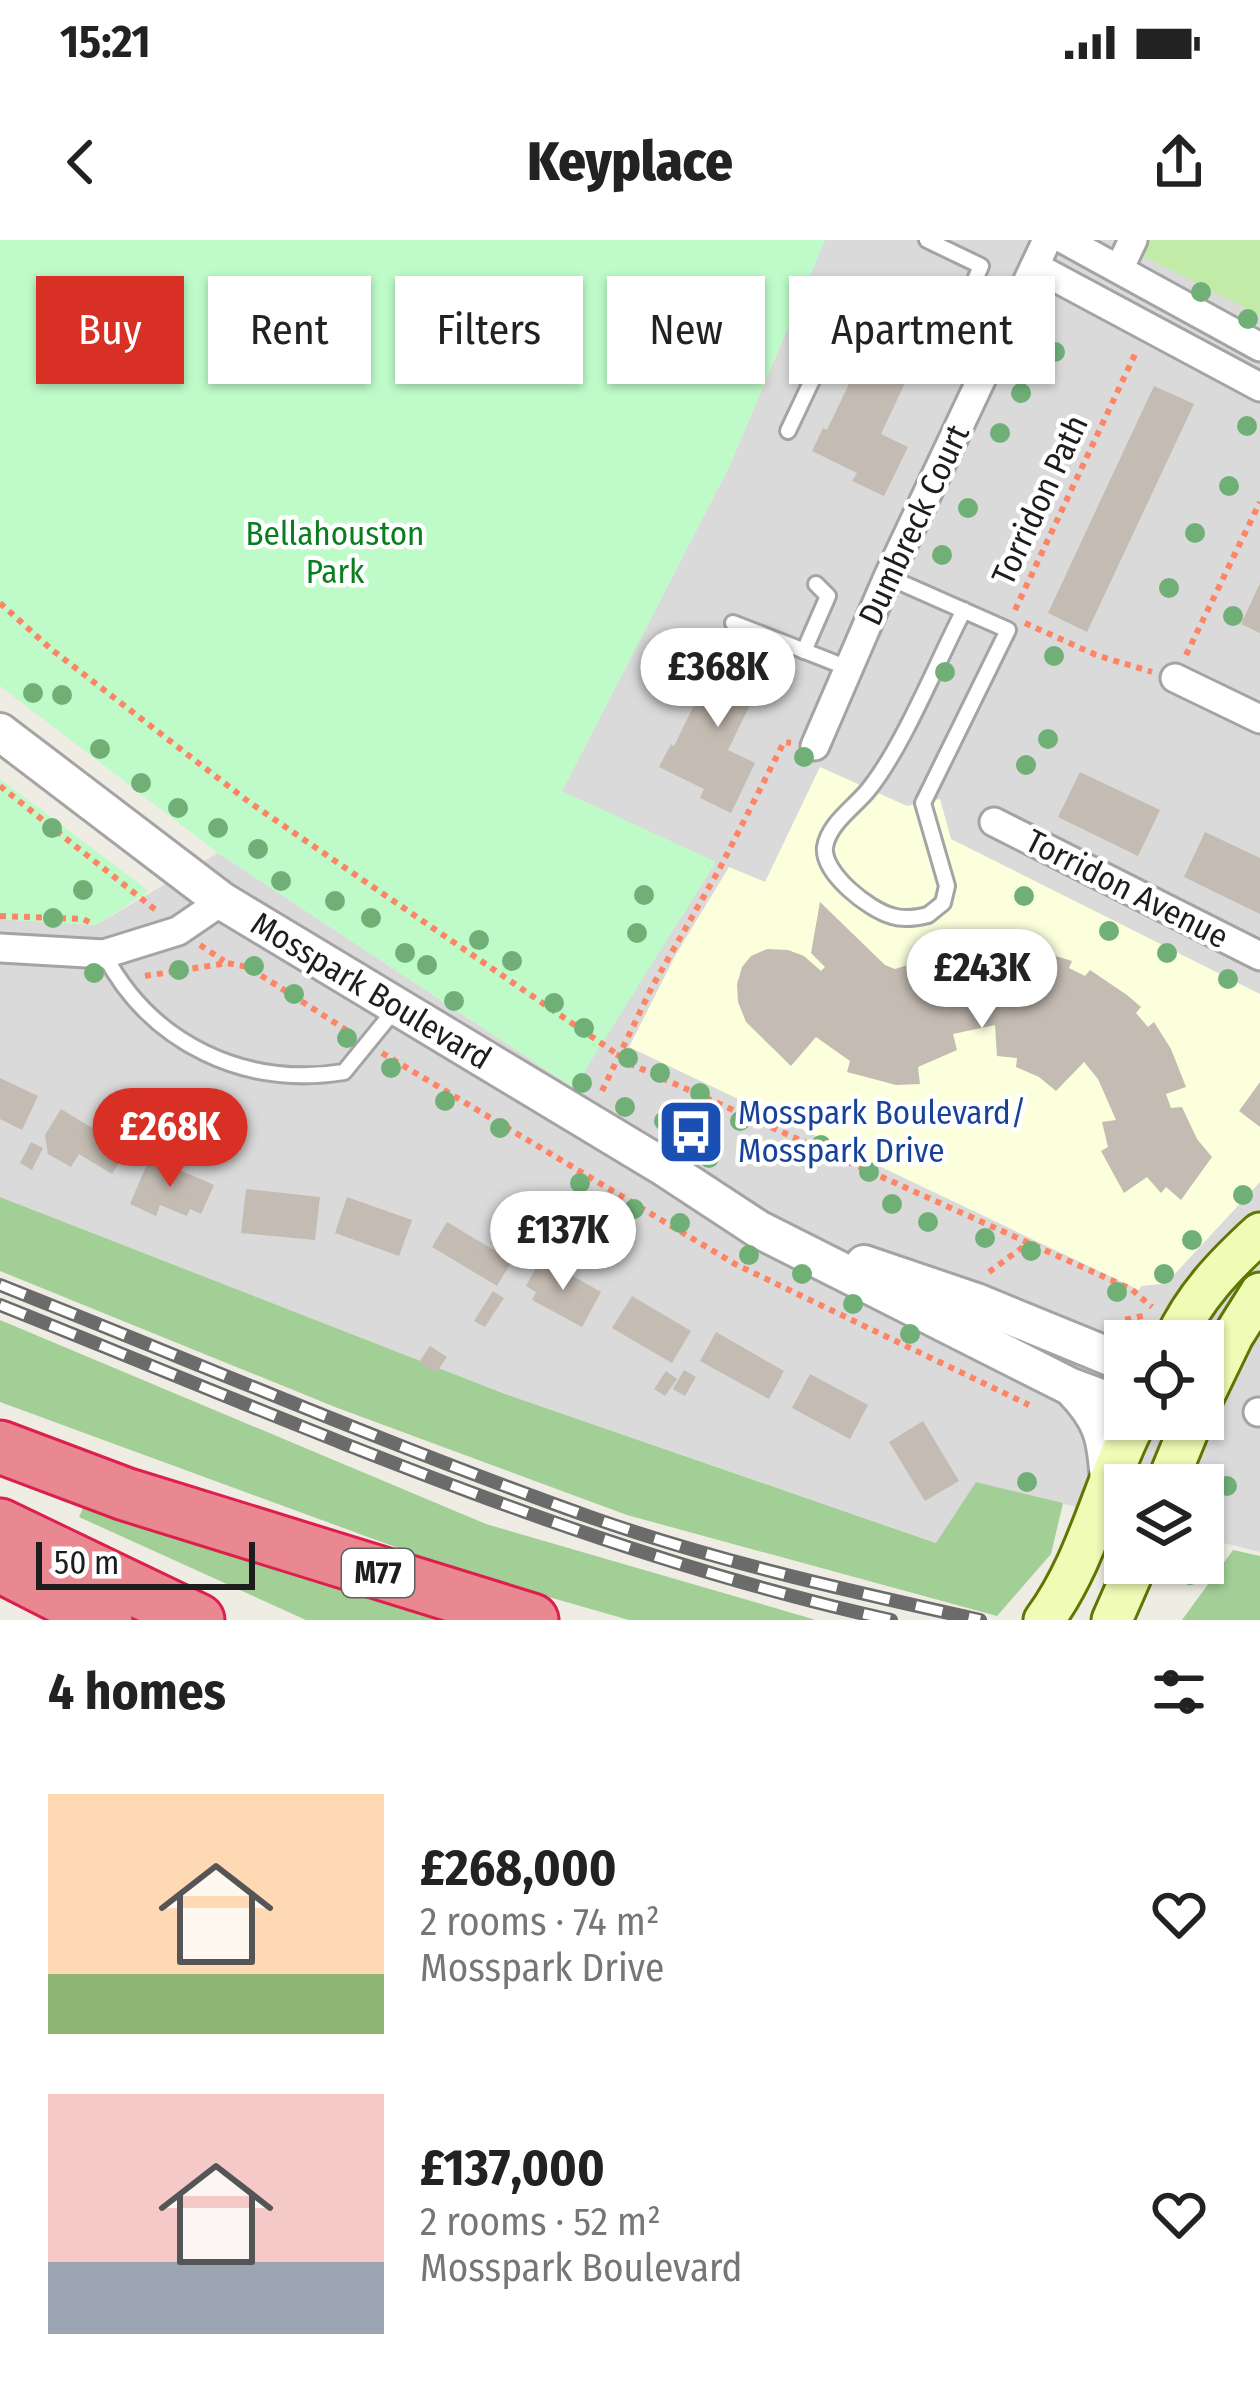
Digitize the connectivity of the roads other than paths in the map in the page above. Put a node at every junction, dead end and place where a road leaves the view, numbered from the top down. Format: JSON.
{"nodes":[{"id":1,"x":927,"y":240,"type":"edge"},
{"id":2,"x":1047,"y":240,"type":"edge"},
{"id":3,"x":1065,"y":240,"type":"edge"},
{"id":4,"x":1133,"y":240,"type":"edge"},
{"id":5,"x":1036,"y":267,"type":"junction"},
{"id":6,"x":1119,"y":269,"type":"junction"},
{"id":7,"x":977,"y":276,"type":"edge"},
{"id":8,"x":1032,"y":276,"type":"edge"},
{"id":9,"x":1260,"y":351,"type":"edge"},
{"id":10,"x":1253,"y":383,"type":"edge"},
{"id":11,"x":810,"y":384,"type":"edge"},
{"id":12,"x":980,"y":384,"type":"edge"},
{"id":13,"x":788,"y":430,"type":"dead end"},
{"id":14,"x":888,"y":577,"type":"junction"},
{"id":15,"x":816,"y":584,"type":"dead end"},
{"id":16,"x":964,"y":610,"type":"junction"},
{"id":17,"x":733,"y":623,"type":"dead end"},
{"id":18,"x":805,"y":651,"type":"junction"},
{"id":19,"x":848,"y":668,"type":"junction"},
{"id":20,"x":1175,"y":678,"type":"road end"},
{"id":21,"x":1260,"y":719,"type":"edge"},
{"id":22,"x":0,"y":732,"type":"edge"},
{"id":23,"x":814,"y":746,"type":"road end"},
{"id":24,"x":994,"y":822,"type":"dead end"},
{"id":25,"x":222,"y":901,"type":"junction"},
{"id":26,"x":0,"y":948,"type":"edge"},
{"id":27,"x":104,"y":954,"type":"junction"},
{"id":28,"x":1260,"y":956,"type":"edge"},
{"id":29,"x":397,"y":1007,"type":"junction"},
{"id":30,"x":758,"y":1229,"type":"junction"},
{"id":31,"x":1260,"y":1233,"type":"edge"},
{"id":32,"x":1260,"y":1293,"type":"edge"},
{"id":33,"x":1184,"y":1320,"type":"edge"},
{"id":34,"x":1104,"y":1355,"type":"edge"},
{"id":35,"x":1224,"y":1359,"type":"edge"},
{"id":36,"x":1060,"y":1400,"type":"junction"},
{"id":37,"x":1104,"y":1405,"type":"edge"},
{"id":38,"x":0,"y":1448,"type":"edge"},
{"id":39,"x":1108,"y":1464,"type":"edge"},
{"id":40,"x":1104,"y":1492,"type":"edge"},
{"id":41,"x":0,"y":1525,"type":"edge"},
{"id":42,"x":0,"y":1566,"type":"edge"},
{"id":43,"x":1128,"y":1584,"type":"edge"},
{"id":44,"x":0,"y":1588,"type":"edge"},
{"id":45,"x":1055,"y":1605,"type":"edge"},
{"id":46,"x":63,"y":1620,"type":"edge"},
{"id":47,"x":106,"y":1620,"type":"edge"},
{"id":48,"x":198,"y":1620,"type":"edge"},
{"id":49,"x":532,"y":1620,"type":"edge"},
{"id":50,"x":1112,"y":1620,"type":"edge"}],
"edges":[{"from":1,"to":7,"type":"lane"},
{"from":2,"to":5,"type":"street","name":"Dumbreck Court"},
{"from":3,"to":6,"type":"street"},
{"from":4,"to":6,"type":"street"},
{"from":5,"to":8,"type":"street","name":"Dumbreck Court"},
{"from":5,"to":10,"type":"street"},
{"from":6,"to":9,"type":"street"},
{"from":9,"to":10,"type":"street"},
{"from":11,"to":13,"type":"lane"},
{"from":12,"to":14,"type":"street","name":"Dumbreck Court"},
{"from":14,"to":16,"type":"lane"},
{"from":14,"to":19,"type":"street","name":"Dumbreck Court"},
{"from":15,"to":18,"type":"lane"},
{"from":16,"to":16,"type":"lane"},
{"from":17,"to":18,"type":"lane"},
{"from":18,"to":19,"type":"lane"},
{"from":19,"to":23,"type":"street","name":"Dumbreck Court"},
{"from":20,"to":21,"type":"street"},
{"from":22,"to":25,"type":"street","name":"Mosspark Boulevard"},
{"from":24,"to":28,"type":"street","name":"Torridon Avenue"},
{"from":25,"to":27,"type":"street"},
{"from":25,"to":29,"type":"street","name":"Mosspark Boulevard"},
{"from":26,"to":27,"type":"street"},
{"from":27,"to":29,"type":"lane"},
{"from":29,"to":30,"type":"street","name":"Mosspark Boulevard"},
{"from":30,"to":34,"type":"street","name":"Mosspark Boulevard"},
{"from":30,"to":36,"type":"street","name":"Mosspark Boulevard"},
{"from":31,"to":33,"type":"main road"},
{"from":32,"to":35,"type":"main road"},
{"from":36,"to":37,"type":"street","name":"Mosspark Boulevard"},
{"from":36,"to":39,"type":"street"},
{"from":38,"to":49,"type":"highway","number":"M77"},
{"from":40,"to":45,"type":"main road"},
{"from":41,"to":48,"type":"highway"},
{"from":42,"to":47,"type":"highway"},
{"from":43,"to":50,"type":"main road"},
{"from":44,"to":46,"type":"highway"}]}
